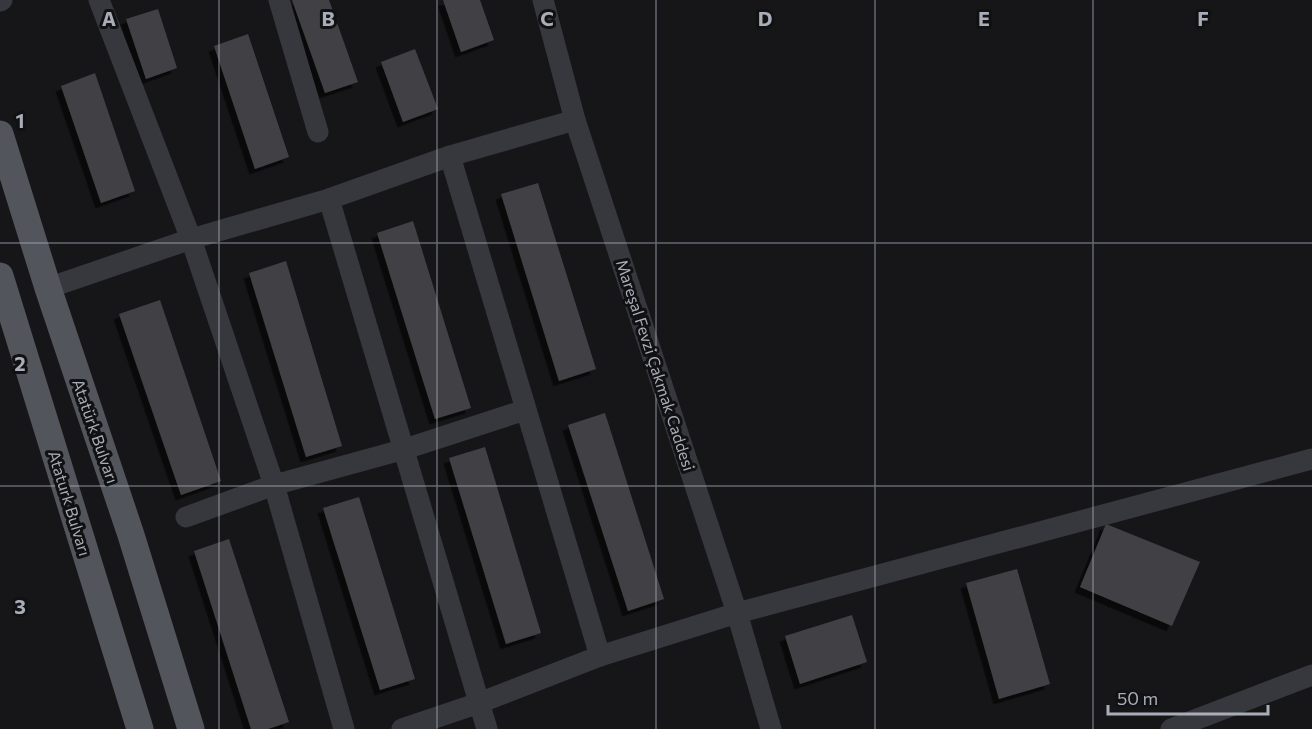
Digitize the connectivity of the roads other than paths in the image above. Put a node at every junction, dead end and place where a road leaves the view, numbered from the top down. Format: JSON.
{"nodes":[{"id":1,"x":99,"y":0,"type":"edge"},
{"id":2,"x":279,"y":0,"type":"edge"},
{"id":3,"x":543,"y":0,"type":"edge"},
{"id":4,"x":575,"y":120,"type":"junction"},
{"id":5,"x":318,"y":132,"type":"dead end"},
{"id":6,"x":0,"y":134,"type":"edge"},
{"id":7,"x":450,"y":156,"type":"junction"},
{"id":8,"x":329,"y":199,"type":"junction"},
{"id":9,"x":191,"y":239,"type":"junction"},
{"id":10,"x":0,"y":276,"type":"edge"},
{"id":11,"x":48,"y":288,"type":"junction"},
{"id":12,"x":525,"y":410,"type":"junction"},
{"id":13,"x":405,"y":449,"type":"junction"},
{"id":14,"x":1312,"y":459,"type":"edge"},
{"id":15,"x":274,"y":485,"type":"junction"},
{"id":16,"x":186,"y":517,"type":"dead end"},
{"id":17,"x":737,"y":613,"type":"junction"},
{"id":18,"x":600,"y":656,"type":"junction"},
{"id":19,"x":1312,"y":675,"type":"edge"},
{"id":20,"x":479,"y":703,"type":"junction"},
{"id":21,"x":140,"y":729,"type":"edge"},
{"id":22,"x":191,"y":729,"type":"edge"},
{"id":23,"x":344,"y":729,"type":"edge"},
{"id":24,"x":402,"y":729,"type":"edge"},
{"id":25,"x":487,"y":729,"type":"edge"},
{"id":26,"x":771,"y":729,"type":"edge"},
{"id":27,"x":1171,"y":729,"type":"edge"}],
"edges":[{"from":1,"to":9,"type":"street"},
{"from":2,"to":5,"type":"street"},
{"from":3,"to":4,"type":"street","name":"Mareşal Fevzi Çakmak Caddesi"},
{"from":4,"to":7,"type":"street"},
{"from":4,"to":17,"type":"street","name":"Mareşal Fevzi Çakmak Caddesi"},
{"from":6,"to":11,"type":"main road","name":"Atatürk Bulvarı"},
{"from":7,"to":8,"type":"street"},
{"from":7,"to":12,"type":"street"},
{"from":8,"to":9,"type":"street"},
{"from":8,"to":13,"type":"street"},
{"from":9,"to":11,"type":"street"},
{"from":9,"to":15,"type":"street"},
{"from":10,"to":21,"type":"main road","name":"Ataturk Bulvarı"},
{"from":11,"to":22,"type":"main road","name":"Atatürk Bulvarı"},
{"from":12,"to":13,"type":"street"},
{"from":12,"to":18,"type":"street"},
{"from":13,"to":15,"type":"street"},
{"from":13,"to":20,"type":"street"},
{"from":14,"to":17,"type":"street"},
{"from":15,"to":16,"type":"street"},
{"from":15,"to":23,"type":"street"},
{"from":17,"to":18,"type":"street"},
{"from":17,"to":26,"type":"street","name":"Mareşal Fevzi Çakmak Caddesi"},
{"from":18,"to":20,"type":"street"},
{"from":19,"to":27,"type":"street"},
{"from":20,"to":24,"type":"street"},
{"from":20,"to":25,"type":"street"}]}
